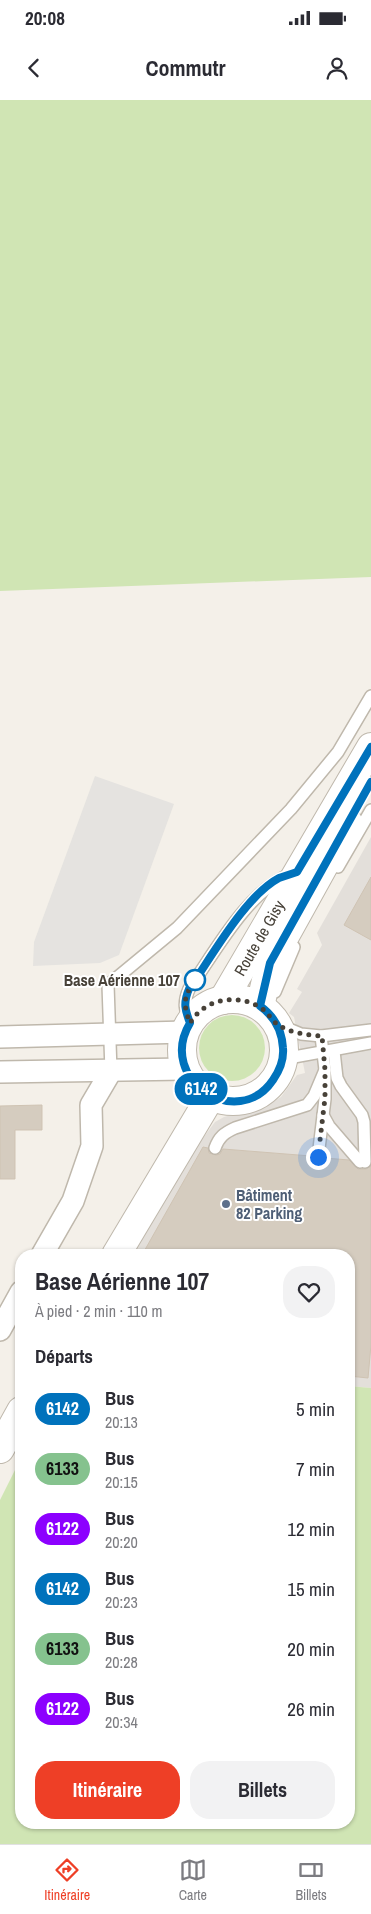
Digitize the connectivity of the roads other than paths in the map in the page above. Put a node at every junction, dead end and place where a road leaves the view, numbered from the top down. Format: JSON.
{"nodes":[{"id":1,"x":371,"y":696,"type":"edge"},
{"id":2,"x":371,"y":747,"type":"edge"},
{"id":3,"x":371,"y":782,"type":"edge"},
{"id":4,"x":371,"y":810,"type":"edge"},
{"id":5,"x":297,"y":872,"type":"junction"},
{"id":6,"x":333,"y":877,"type":"dead end"},
{"id":7,"x":300,"y":934,"type":"dead end"},
{"id":8,"x":223,"y":1000,"type":"junction"},
{"id":9,"x":268,"y":1014,"type":"junction"},
{"id":10,"x":188,"y":1027,"type":"junction"},
{"id":11,"x":371,"y":1030,"type":"edge"},
{"id":12,"x":109,"y":1034,"type":"junction"},
{"id":13,"x":322,"y":1036,"type":"junction"},
{"id":14,"x":0,"y":1037,"type":"edge"},
{"id":15,"x":371,"y":1043,"type":"edge"},
{"id":16,"x":329,"y":1052,"type":"junction"},
{"id":17,"x":283,"y":1059,"type":"junction"},
{"id":18,"x":185,"y":1069,"type":"junction"},
{"id":19,"x":325,"y":1070,"type":"junction"},
{"id":20,"x":111,"y":1071,"type":"junction"},
{"id":21,"x":0,"y":1072,"type":"edge"},
{"id":22,"x":211,"y":1096,"type":"junction"},
{"id":23,"x":323,"y":1115,"type":"junction"},
{"id":24,"x":215,"y":1148,"type":"dead end"},
{"id":25,"x":318,"y":1157,"type":"dead end"},
{"id":26,"x":45,"y":1249,"type":"edge"},
{"id":27,"x":120,"y":1249,"type":"edge"},
{"id":28,"x":15,"y":1303,"type":"edge"},
{"id":29,"x":0,"y":1330,"type":"edge"},
{"id":30,"x":15,"y":1422,"type":"edge"},
{"id":31,"x":0,"y":1449,"type":"edge"}],
"edges":[{"from":1,"to":12,"type":"lane"},
{"from":2,"to":5,"type":"street","name":"Route de Gisy"},
{"from":3,"to":9,"type":"street","name":"Route de Gisy"},
{"from":4,"to":6,"type":"lane"},
{"from":5,"to":8,"type":"street","name":"Route de Gisy"},
{"from":5,"to":10,"type":"lane"},
{"from":7,"to":9,"type":"lane"},
{"from":8,"to":9,"type":"street"},
{"from":8,"to":10,"type":"street"},
{"from":9,"to":13,"type":"lane"},
{"from":9,"to":17,"type":"street"},
{"from":10,"to":12,"type":"street"},
{"from":10,"to":18,"type":"street"},
{"from":11,"to":13,"type":"lane"},
{"from":12,"to":14,"type":"street"},
{"from":12,"to":20,"type":"lane"},
{"from":13,"to":16,"type":"lane"},
{"from":15,"to":16,"type":"lane"},
{"from":16,"to":17,"type":"lane"},
{"from":16,"to":19,"type":"lane"},
{"from":16,"to":23,"type":"lane"},
{"from":17,"to":22,"type":"street"},
{"from":18,"to":20,"type":"street"},
{"from":18,"to":22,"type":"street"},
{"from":19,"to":23,"type":"lane"},
{"from":19,"to":24,"type":"lane"},
{"from":20,"to":21,"type":"street"},
{"from":20,"to":26,"type":"street"},
{"from":22,"to":27,"type":"street"},
{"from":23,"to":25,"type":"lane"},
{"from":28,"to":29,"type":"street"},
{"from":30,"to":31,"type":"street"}]}
